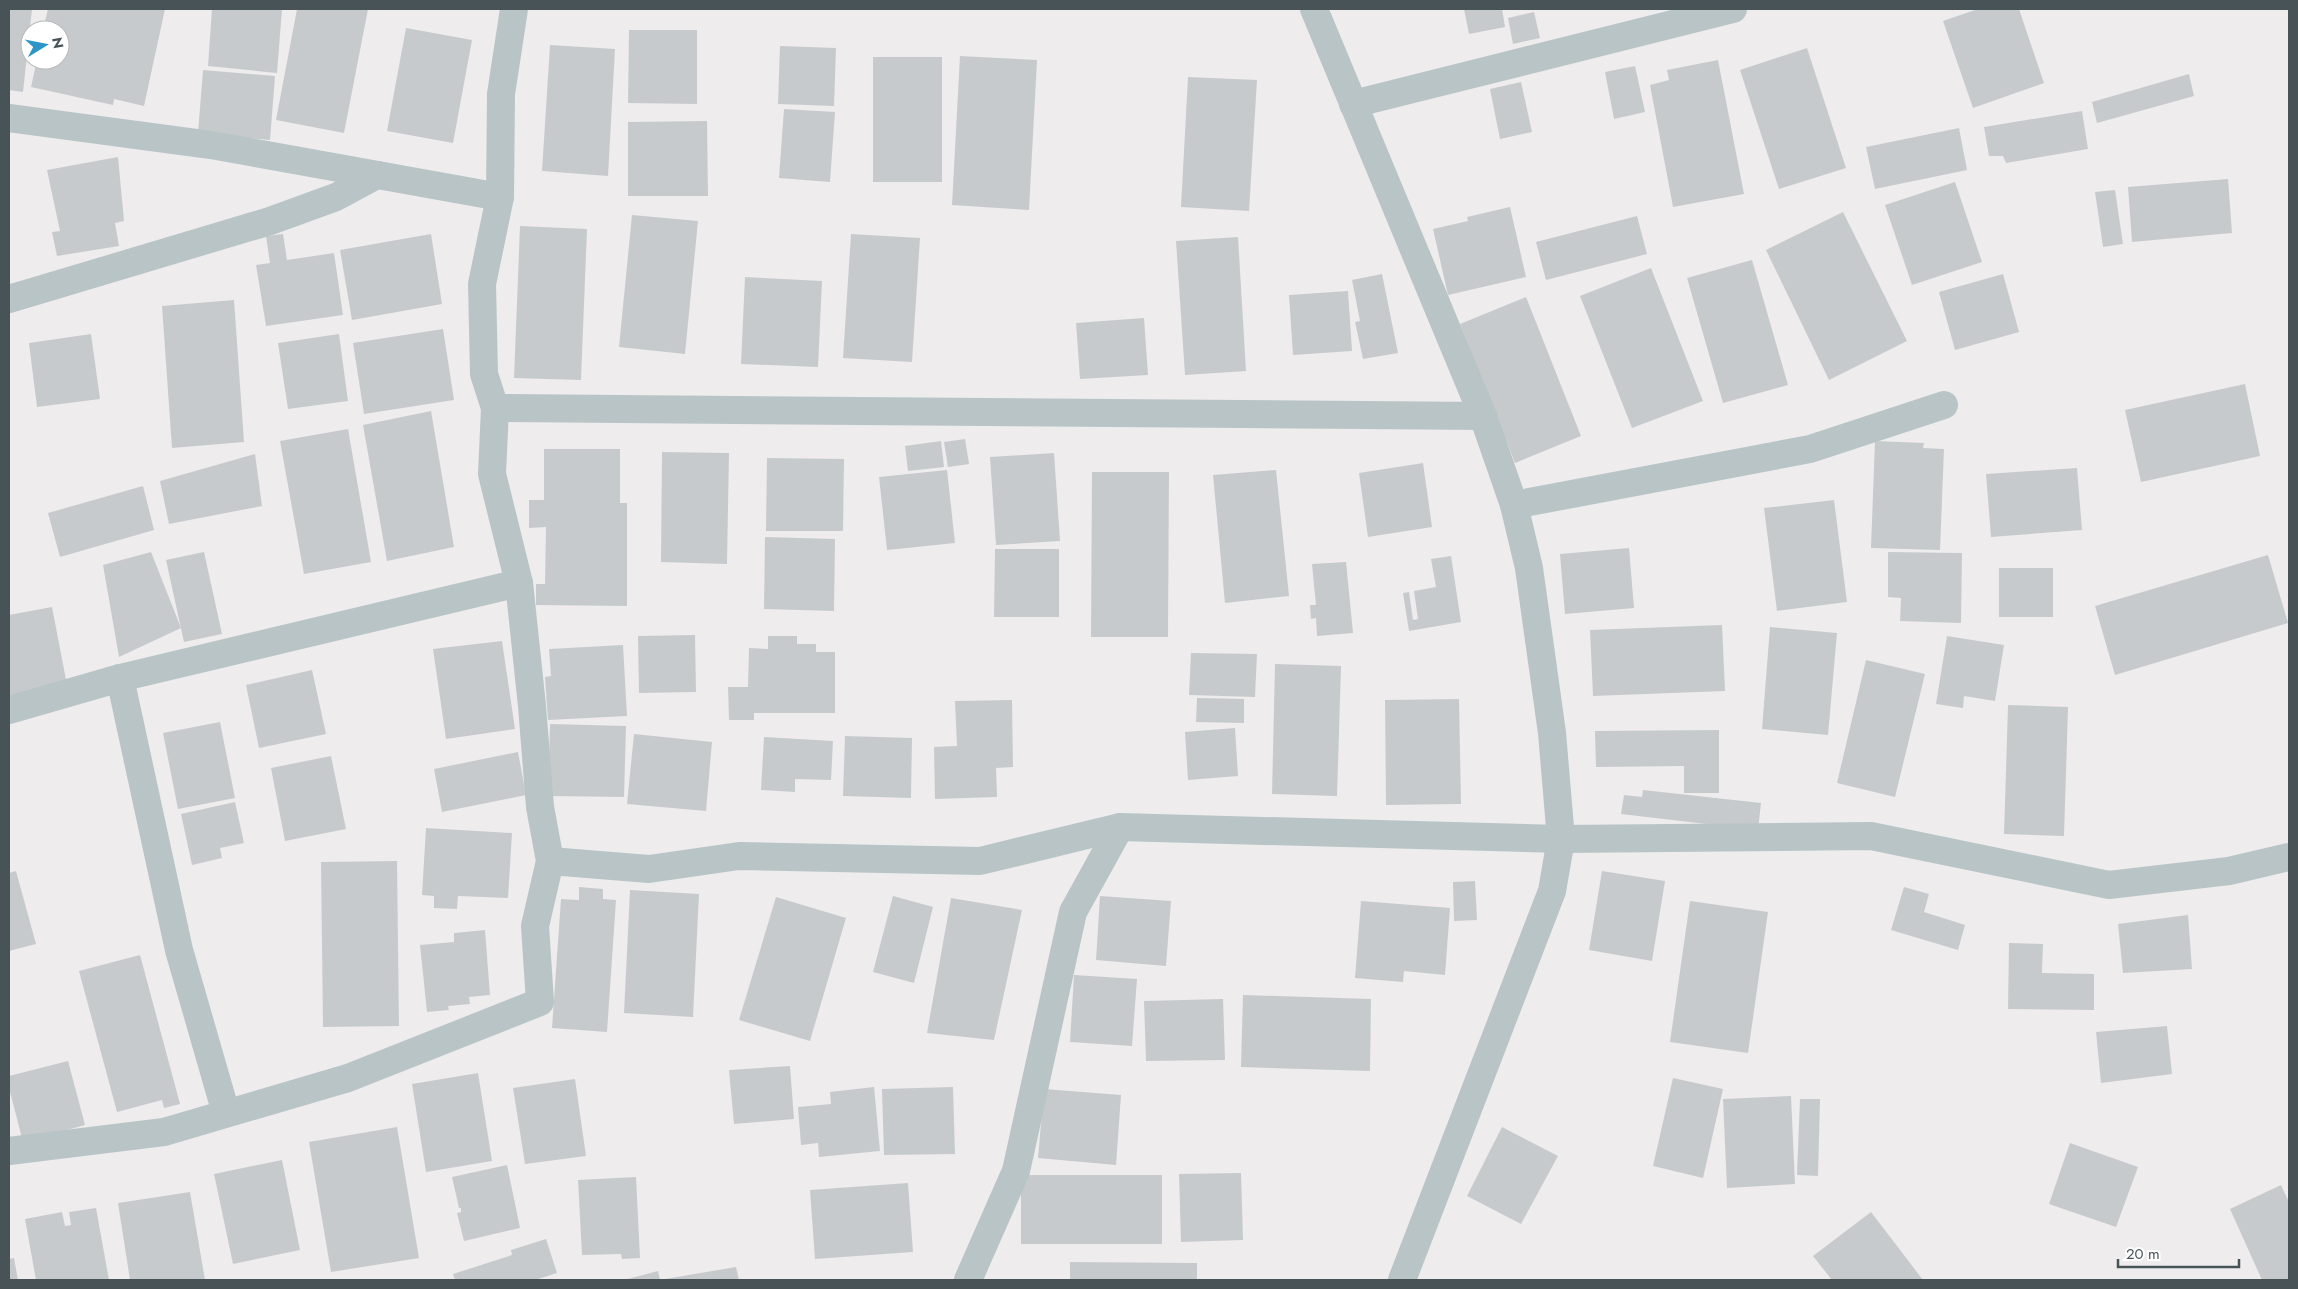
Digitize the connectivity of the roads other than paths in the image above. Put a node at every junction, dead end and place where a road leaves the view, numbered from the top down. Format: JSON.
{"nodes":[{"id":1,"x":514,"y":9,"type":"edge"},
{"id":2,"x":1314,"y":9,"type":"edge"},
{"id":3,"x":1733,"y":9,"type":"edge"},
{"id":4,"x":1353,"y":104,"type":"junction"},
{"id":5,"x":9,"y":118,"type":"edge"},
{"id":6,"x":378,"y":175,"type":"junction"},
{"id":7,"x":500,"y":197,"type":"junction"},
{"id":8,"x":9,"y":299,"type":"edge"},
{"id":9,"x":1944,"y":405,"type":"dead end"},
{"id":10,"x":495,"y":408,"type":"junction"},
{"id":11,"x":1483,"y":416,"type":"junction"},
{"id":12,"x":1514,"y":505,"type":"junction"},
{"id":13,"x":519,"y":583,"type":"junction"},
{"id":14,"x":120,"y":678,"type":"junction"},
{"id":15,"x":9,"y":710,"type":"edge"},
{"id":16,"x":1120,"y":827,"type":"junction"},
{"id":17,"x":1561,"y":839,"type":"junction"},
{"id":18,"x":2289,"y":856,"type":"edge"},
{"id":19,"x":550,"y":860,"type":"junction"},
{"id":20,"x":226,"y":1114,"type":"junction"},
{"id":21,"x":9,"y":1151,"type":"edge"},
{"id":22,"x":968,"y":1280,"type":"edge"},
{"id":23,"x":1402,"y":1280,"type":"edge"}],
"edges":[{"from":1,"to":7,"type":"street"},
{"from":2,"to":4,"type":"street"},
{"from":3,"to":4,"type":"street"},
{"from":4,"to":11,"type":"street"},
{"from":5,"to":6,"type":"street"},
{"from":6,"to":7,"type":"street"},
{"from":6,"to":8,"type":"street"},
{"from":7,"to":10,"type":"street"},
{"from":9,"to":12,"type":"street"},
{"from":10,"to":11,"type":"street"},
{"from":10,"to":13,"type":"street"},
{"from":11,"to":12,"type":"street"},
{"from":12,"to":17,"type":"street"},
{"from":13,"to":14,"type":"street"},
{"from":13,"to":19,"type":"street"},
{"from":14,"to":15,"type":"street"},
{"from":14,"to":20,"type":"street"},
{"from":16,"to":17,"type":"street"},
{"from":16,"to":19,"type":"street"},
{"from":16,"to":22,"type":"street"},
{"from":17,"to":18,"type":"street"},
{"from":17,"to":23,"type":"street"},
{"from":19,"to":20,"type":"street"},
{"from":20,"to":21,"type":"street"}]}
